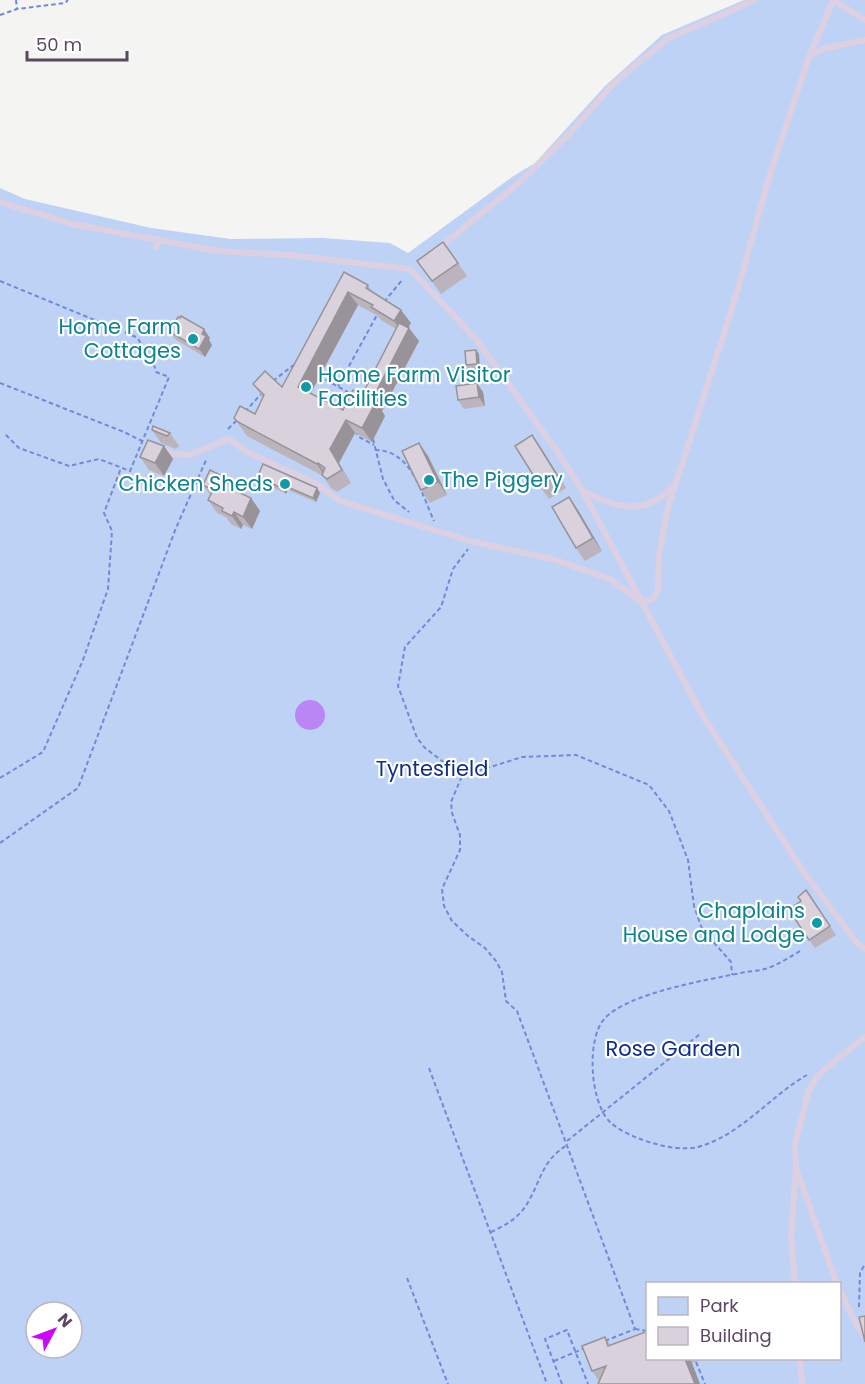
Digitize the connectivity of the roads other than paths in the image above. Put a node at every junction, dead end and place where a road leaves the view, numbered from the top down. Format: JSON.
{"nodes":[{"id":1,"x":755,"y":0,"type":"edge"},
{"id":2,"x":833,"y":0,"type":"edge"},
{"id":3,"x":865,"y":20,"type":"edge"},
{"id":4,"x":865,"y":40,"type":"edge"},
{"id":5,"x":809,"y":57,"type":"junction"},
{"id":6,"x":0,"y":202,"type":"edge"},
{"id":7,"x":436,"y":250,"type":"edge"},
{"id":8,"x":419,"y":263,"type":"edge"},
{"id":9,"x":410,"y":269,"type":"junction"},
{"id":10,"x":153,"y":446,"type":"edge"},
{"id":11,"x":675,"y":484,"type":"junction"},
{"id":12,"x":582,"y":490,"type":"junction"},
{"id":13,"x":643,"y":603,"type":"junction"},
{"id":14,"x":865,"y":949,"type":"edge"},
{"id":15,"x":865,"y":1037,"type":"edge"},
{"id":16,"x":796,"y":1168,"type":"junction"},
{"id":17,"x":795,"y":1282,"type":"edge"},
{"id":18,"x":836,"y":1282,"type":"edge"},
{"id":19,"x":841,"y":1292,"type":"edge"},
{"id":20,"x":865,"y":1337,"type":"edge"},
{"id":21,"x":800,"y":1360,"type":"edge"},
{"id":22,"x":802,"y":1384,"type":"edge"}],
"edges":[{"from":1,"to":7,"type":"lane"},
{"from":2,"to":3,"type":"lane"},
{"from":2,"to":5,"type":"lane"},
{"from":4,"to":5,"type":"lane"},
{"from":5,"to":11,"type":"lane"},
{"from":6,"to":9,"type":"lane"},
{"from":8,"to":9,"type":"lane"},
{"from":9,"to":12,"type":"lane"},
{"from":10,"to":13,"type":"lane"},
{"from":11,"to":12,"type":"lane"},
{"from":11,"to":13,"type":"lane"},
{"from":12,"to":13,"type":"lane"},
{"from":13,"to":14,"type":"lane"},
{"from":15,"to":16,"type":"lane"},
{"from":16,"to":17,"type":"lane"},
{"from":16,"to":18,"type":"lane"},
{"from":19,"to":20,"type":"lane"},
{"from":21,"to":22,"type":"lane"}]}
